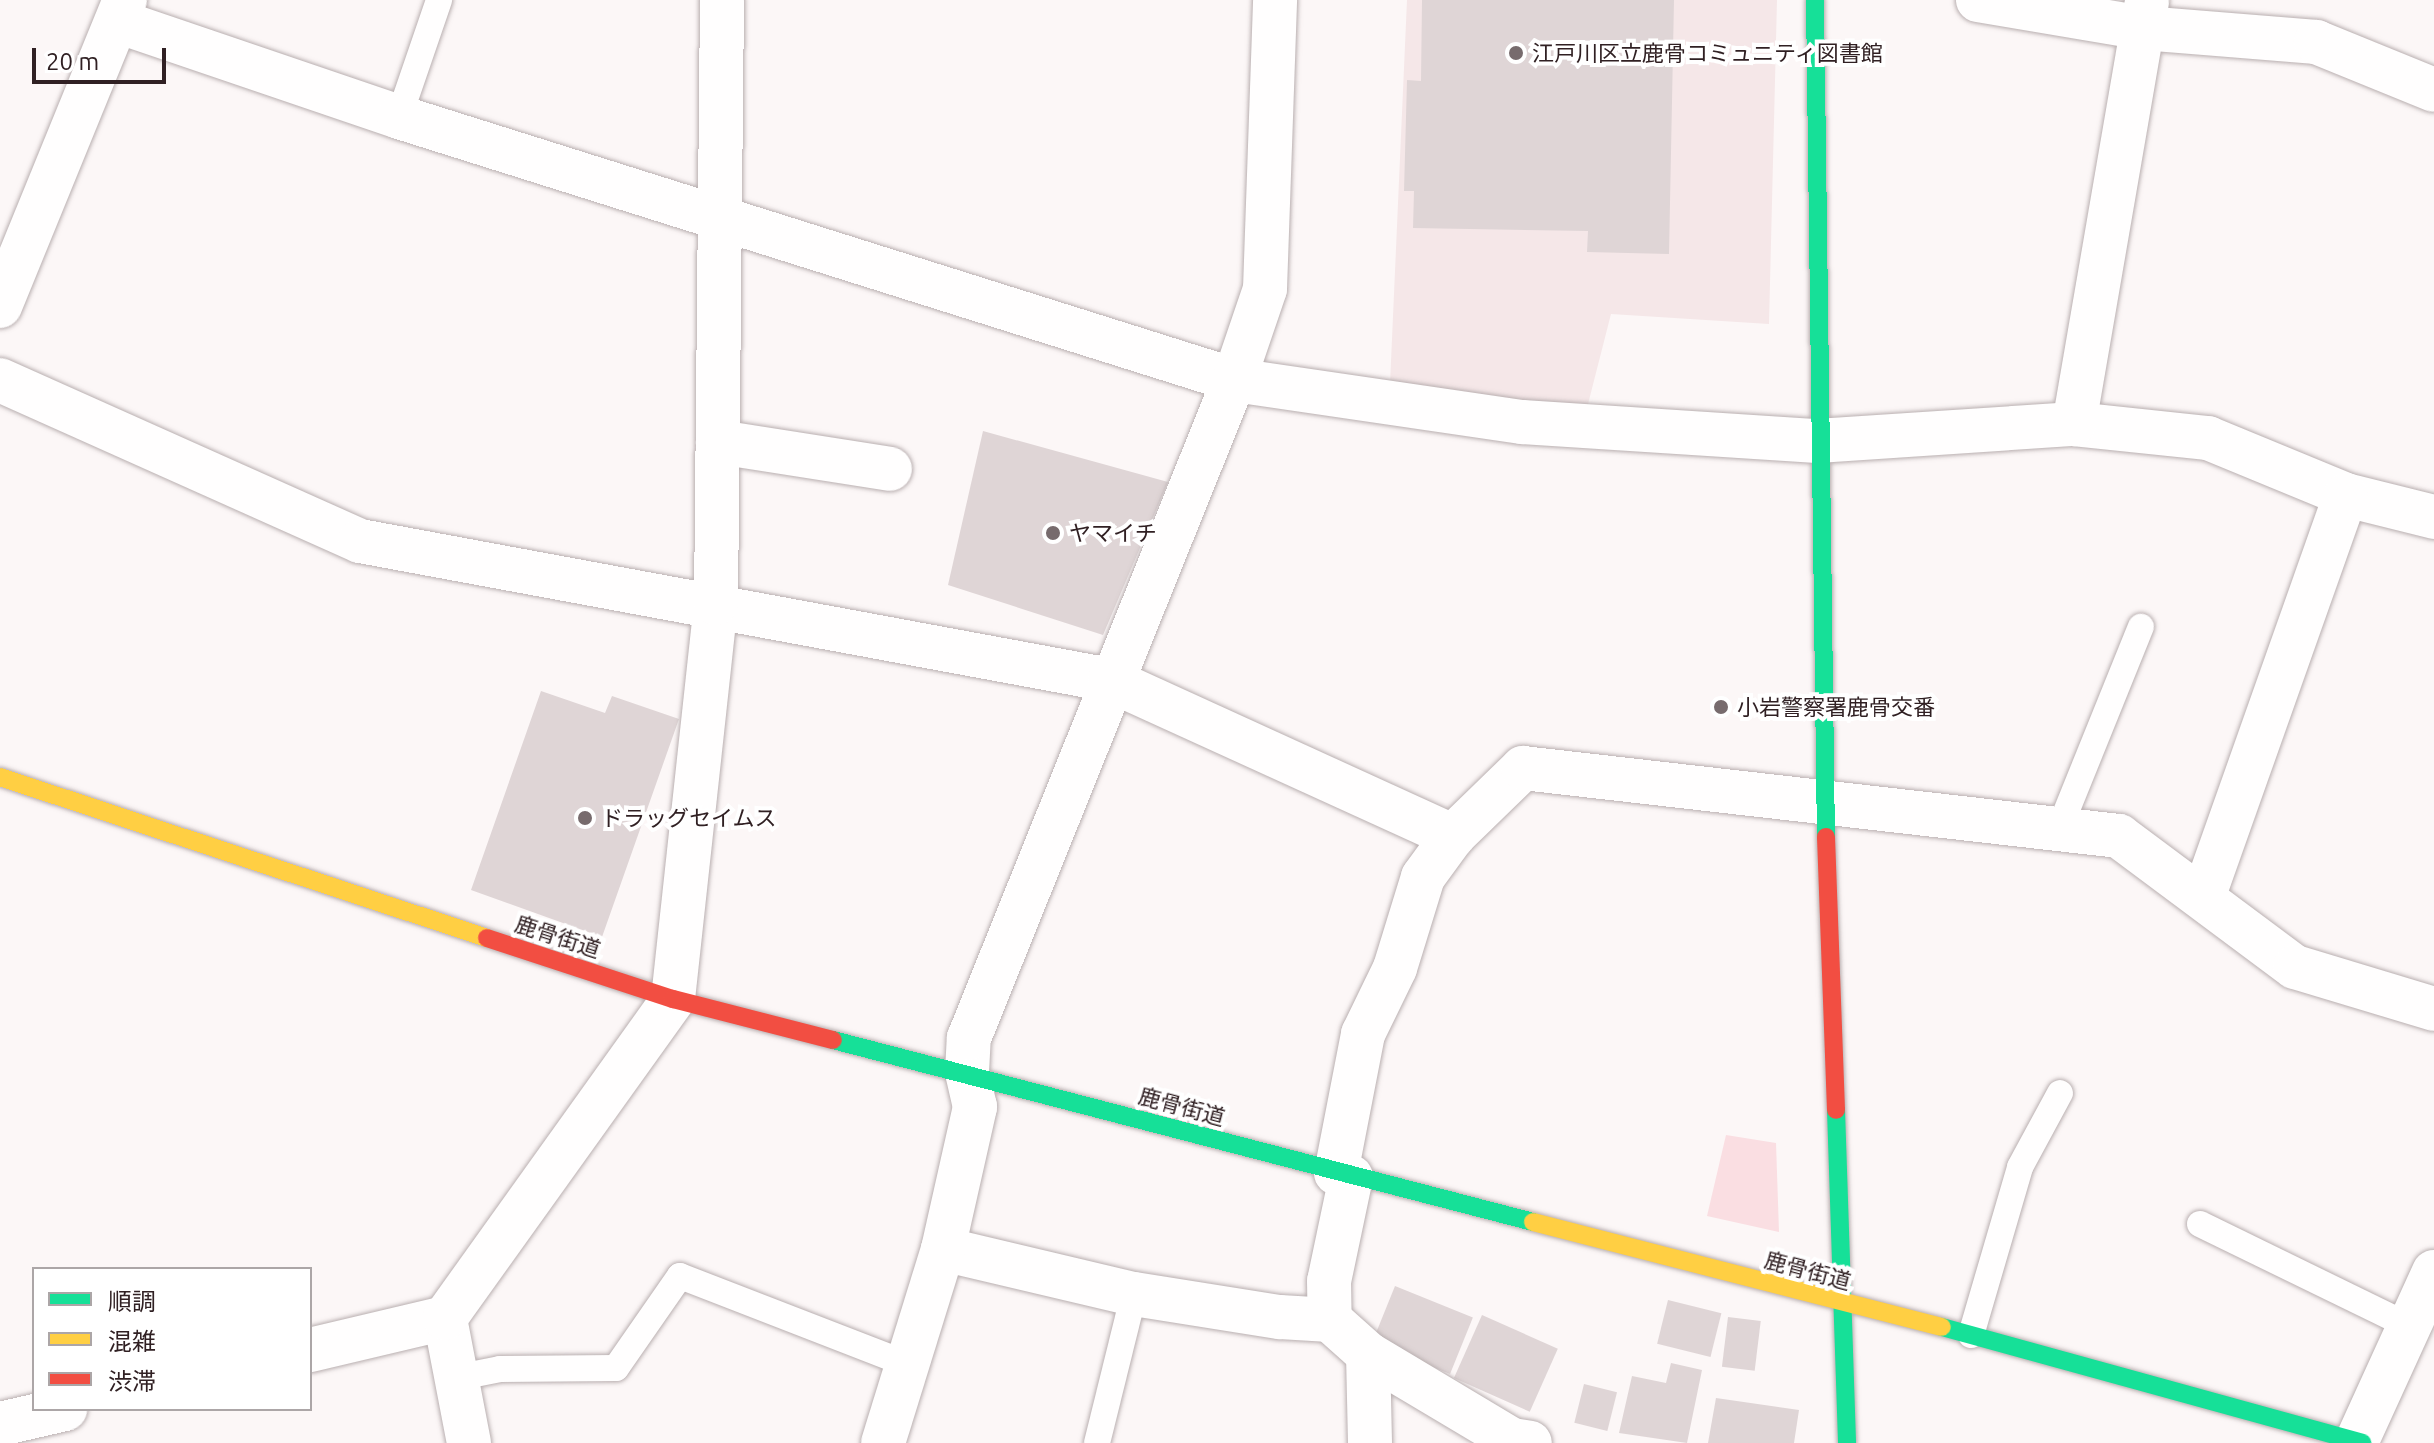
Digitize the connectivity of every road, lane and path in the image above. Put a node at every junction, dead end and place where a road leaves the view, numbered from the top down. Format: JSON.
{"nodes":[{"id":1,"x":439,"y":0,"type":"edge"},
{"id":2,"x":722,"y":0,"type":"edge"},
{"id":3,"x":1275,"y":0,"type":"edge"},
{"id":4,"x":1815,"y":0,"type":"edge"},
{"id":5,"x":1978,"y":0,"type":"edge"},
{"id":6,"x":121,"y":10,"type":"edge"},
{"id":7,"x":2145,"y":14,"type":"edge"},
{"id":8,"x":2434,"y":90,"type":"edge"},
{"id":9,"x":399,"y":117,"type":"junction"},
{"id":10,"x":720,"y":218,"type":"junction"},
{"id":11,"x":0,"y":306,"type":"edge"},
{"id":12,"x":0,"y":380,"type":"edge"},
{"id":13,"x":1234,"y":380,"type":"junction"},
{"id":14,"x":2074,"y":424,"type":"junction"},
{"id":15,"x":1817,"y":441,"type":"junction"},
{"id":16,"x":718,"y":442,"type":"junction"},
{"id":17,"x":890,"y":469,"type":"dead end"},
{"id":18,"x":2346,"y":495,"type":"junction"},
{"id":19,"x":2434,"y":517,"type":"edge"},
{"id":20,"x":716,"y":603,"type":"junction"},
{"id":21,"x":2141,"y":627,"type":"dead end"},
{"id":22,"x":1110,"y":680,"type":"junction"},
{"id":23,"x":0,"y":777,"type":"edge"},
{"id":24,"x":1825,"y":804,"type":"junction"},
{"id":25,"x":2060,"y":827,"type":"junction"},
{"id":26,"x":1453,"y":836,"type":"junction"},
{"id":27,"x":2204,"y":895,"type":"junction"},
{"id":28,"x":673,"y":999,"type":"junction"},
{"id":29,"x":2434,"y":1009,"type":"edge"},
{"id":30,"x":967,"y":1072,"type":"junction"},
{"id":31,"x":2060,"y":1093,"type":"dead end"},
{"id":32,"x":1343,"y":1175,"type":"junction"},
{"id":33,"x":2200,"y":1224,"type":"dead end"},
{"id":34,"x":943,"y":1249,"type":"junction"},
{"id":35,"x":2434,"y":1272,"type":"edge"},
{"id":36,"x":1134,"y":1294,"type":"junction"},
{"id":37,"x":1842,"y":1304,"type":"junction"},
{"id":38,"x":445,"y":1318,"type":"junction"},
{"id":39,"x":1330,"y":1320,"type":"junction"},
{"id":40,"x":2409,"y":1326,"type":"junction"},
{"id":41,"x":1971,"y":1335,"type":"junction"},
{"id":42,"x":312,"y":1350,"type":"edge"},
{"id":43,"x":1368,"y":1354,"type":"junction"},
{"id":44,"x":909,"y":1365,"type":"junction"},
{"id":45,"x":460,"y":1377,"type":"junction"},
{"id":46,"x":56,"y":1411,"type":"edge"},
{"id":47,"x":0,"y":1424,"type":"edge"},
{"id":48,"x":469,"y":1443,"type":"edge"},
{"id":49,"x":883,"y":1443,"type":"edge"},
{"id":50,"x":1097,"y":1443,"type":"edge"},
{"id":51,"x":1370,"y":1443,"type":"edge"},
{"id":52,"x":1530,"y":1443,"type":"edge"},
{"id":53,"x":1847,"y":1443,"type":"edge"},
{"id":54,"x":2358,"y":1443,"type":"edge"}],
"edges":[{"from":1,"to":9,"type":"lane"},
{"from":2,"to":10,"type":"street"},
{"from":3,"to":13,"type":"street"},
{"from":4,"to":15,"type":"street"},
{"from":5,"to":7,"type":"street"},
{"from":6,"to":9,"type":"street"},
{"from":6,"to":11,"type":"street"},
{"from":7,"to":8,"type":"street"},
{"from":7,"to":14,"type":"street"},
{"from":9,"to":10,"type":"street"},
{"from":10,"to":13,"type":"street"},
{"from":10,"to":16,"type":"street"},
{"from":12,"to":20,"type":"street"},
{"from":13,"to":15,"type":"street"},
{"from":13,"to":22,"type":"street"},
{"from":14,"to":15,"type":"street"},
{"from":14,"to":18,"type":"street"},
{"from":15,"to":24,"type":"street"},
{"from":16,"to":17,"type":"street"},
{"from":16,"to":20,"type":"street"},
{"from":18,"to":19,"type":"street"},
{"from":18,"to":27,"type":"street"},
{"from":20,"to":22,"type":"street"},
{"from":20,"to":28,"type":"street"},
{"from":21,"to":25,"type":"lane"},
{"from":22,"to":26,"type":"street"},
{"from":22,"to":30,"type":"street"},
{"from":23,"to":28,"type":"street","name":"鹿骨街道"},
{"from":24,"to":25,"type":"street"},
{"from":24,"to":26,"type":"street"},
{"from":24,"to":37,"type":"street"},
{"from":25,"to":27,"type":"street"},
{"from":26,"to":32,"type":"street"},
{"from":27,"to":29,"type":"street"},
{"from":28,"to":30,"type":"street","name":"鹿骨街道"},
{"from":28,"to":38,"type":"street"},
{"from":30,"to":32,"type":"street","name":"鹿骨街道"},
{"from":30,"to":34,"type":"street"},
{"from":31,"to":41,"type":"lane"},
{"from":32,"to":37,"type":"street","name":"鹿骨街道"},
{"from":32,"to":39,"type":"street"},
{"from":33,"to":40,"type":"lane"},
{"from":34,"to":36,"type":"street"},
{"from":34,"to":44,"type":"street"},
{"from":35,"to":40,"type":"street"},
{"from":36,"to":39,"type":"street"},
{"from":36,"to":50,"type":"lane"},
{"from":37,"to":41,"type":"street","name":"鹿骨街道"},
{"from":37,"to":53,"type":"street"},
{"from":38,"to":42,"type":"street"},
{"from":38,"to":45,"type":"street"},
{"from":39,"to":43,"type":"street"},
{"from":40,"to":54,"type":"street"},
{"from":41,"to":54,"type":"street","name":"鹿骨街道"},
{"from":43,"to":51,"type":"street"},
{"from":43,"to":52,"type":"street"},
{"from":44,"to":45,"type":"lane"},
{"from":44,"to":49,"type":"street"},
{"from":45,"to":48,"type":"street"},
{"from":46,"to":47,"type":"street"}]}
